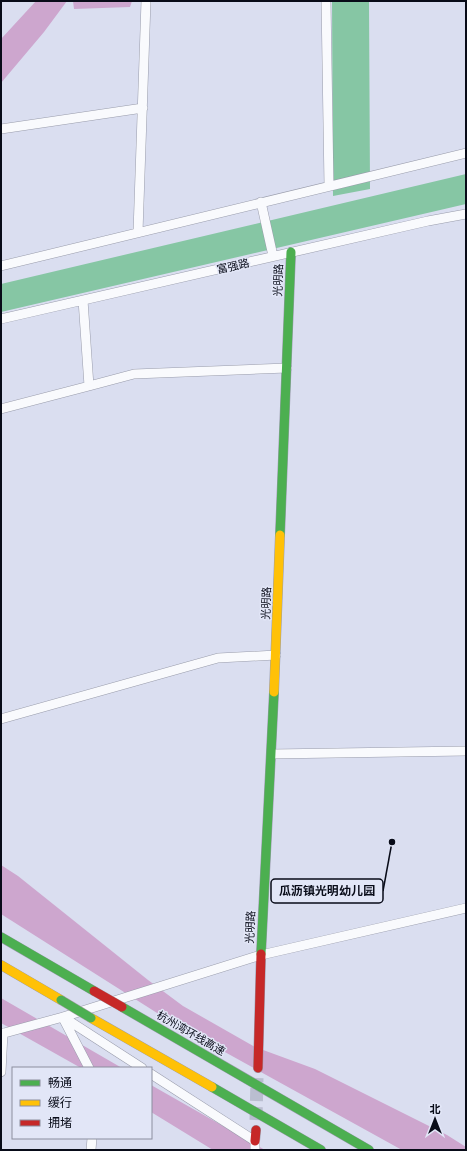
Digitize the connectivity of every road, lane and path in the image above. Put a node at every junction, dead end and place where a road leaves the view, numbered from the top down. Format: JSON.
{"nodes":[{"id":1,"x":146,"y":1,"type":"edge"},
{"id":2,"x":326,"y":1,"type":"edge"},
{"id":3,"x":143,"y":108,"type":"junction"},
{"id":4,"x":1,"y":128,"type":"edge"},
{"id":5,"x":466,"y":153,"type":"edge"},
{"id":6,"x":330,"y":185,"type":"junction"},
{"id":7,"x":262,"y":202,"type":"junction"},
{"id":8,"x":466,"y":214,"type":"edge"},
{"id":9,"x":138,"y":232,"type":"junction"},
{"id":10,"x":291,"y":252,"type":"junction"},
{"id":11,"x":273,"y":254,"type":"junction"},
{"id":12,"x":1,"y":266,"type":"edge"},
{"id":13,"x":83,"y":300,"type":"junction"},
{"id":14,"x":1,"y":319,"type":"edge"},
{"id":15,"x":287,"y":368,"type":"junction"},
{"id":16,"x":88,"y":386,"type":"junction"},
{"id":17,"x":1,"y":408,"type":"edge"},
{"id":18,"x":276,"y":655,"type":"junction"},
{"id":19,"x":1,"y":719,"type":"edge"},
{"id":20,"x":466,"y":751,"type":"edge"},
{"id":21,"x":272,"y":754,"type":"junction"},
{"id":22,"x":466,"y":908,"type":"edge"},
{"id":23,"x":1,"y":936,"type":"edge"},
{"id":24,"x":261,"y":955,"type":"junction"},
{"id":25,"x":1,"y":966,"type":"edge"},
{"id":26,"x":63,"y":1017,"type":"junction"},
{"id":27,"x":2,"y":1034,"type":"edge"},
{"id":28,"x":88,"y":1067,"type":"edge"},
{"id":29,"x":140,"y":1067,"type":"edge"},
{"id":30,"x":258,"y":1068,"type":"tunnel mouth"},
{"id":31,"x":1,"y":1072,"type":"edge"},
{"id":32,"x":152,"y":1075,"type":"edge"},
{"id":33,"x":256,"y":1130,"type":"tunnel mouth"},
{"id":34,"x":92,"y":1139,"type":"edge"},
{"id":35,"x":255,"y":1146,"type":"edge"},
{"id":36,"x":91,"y":1150,"type":"edge"},
{"id":37,"x":321,"y":1150,"type":"edge"},
{"id":38,"x":369,"y":1150,"type":"edge"}],
"edges":[{"from":1,"to":3,"type":"street"},
{"from":2,"to":6,"type":"street"},
{"from":3,"to":4,"type":"street"},
{"from":3,"to":9,"type":"street"},
{"from":5,"to":6,"type":"street"},
{"from":6,"to":7,"type":"street"},
{"from":7,"to":9,"type":"street"},
{"from":7,"to":11,"type":"street"},
{"from":8,"to":10,"type":"street","name":"富强路"},
{"from":9,"to":12,"type":"street"},
{"from":10,"to":11,"type":"street","name":"富强路"},
{"from":10,"to":15,"type":"main road","name":"光明路"},
{"from":11,"to":13,"type":"street","name":"富强路"},
{"from":13,"to":14,"type":"street","name":"富强路"},
{"from":13,"to":16,"type":"street"},
{"from":15,"to":16,"type":"street"},
{"from":15,"to":18,"type":"main road","name":"光明路"},
{"from":16,"to":17,"type":"street"},
{"from":18,"to":19,"type":"street"},
{"from":18,"to":21,"type":"main road","name":"光明路"},
{"from":20,"to":21,"type":"street"},
{"from":21,"to":24,"type":"main road","name":"光明路"},
{"from":22,"to":24,"type":"street"},
{"from":23,"to":38,"type":"main road","name":"杭州湾环线高速","bridge":true},
{"from":24,"to":26,"type":"street"},
{"from":24,"to":30,"type":"main road","name":"光明路"},
{"from":25,"to":37,"type":"main road","bridge":true},
{"from":26,"to":27,"type":"street"},
{"from":26,"to":28,"type":"street"},
{"from":26,"to":29,"type":"street"},
{"from":27,"to":31,"type":"street"},
{"from":32,"to":35,"type":"street"},
{"from":33,"to":35,"type":"main road"},
{"from":34,"to":36,"type":"street"}]}
